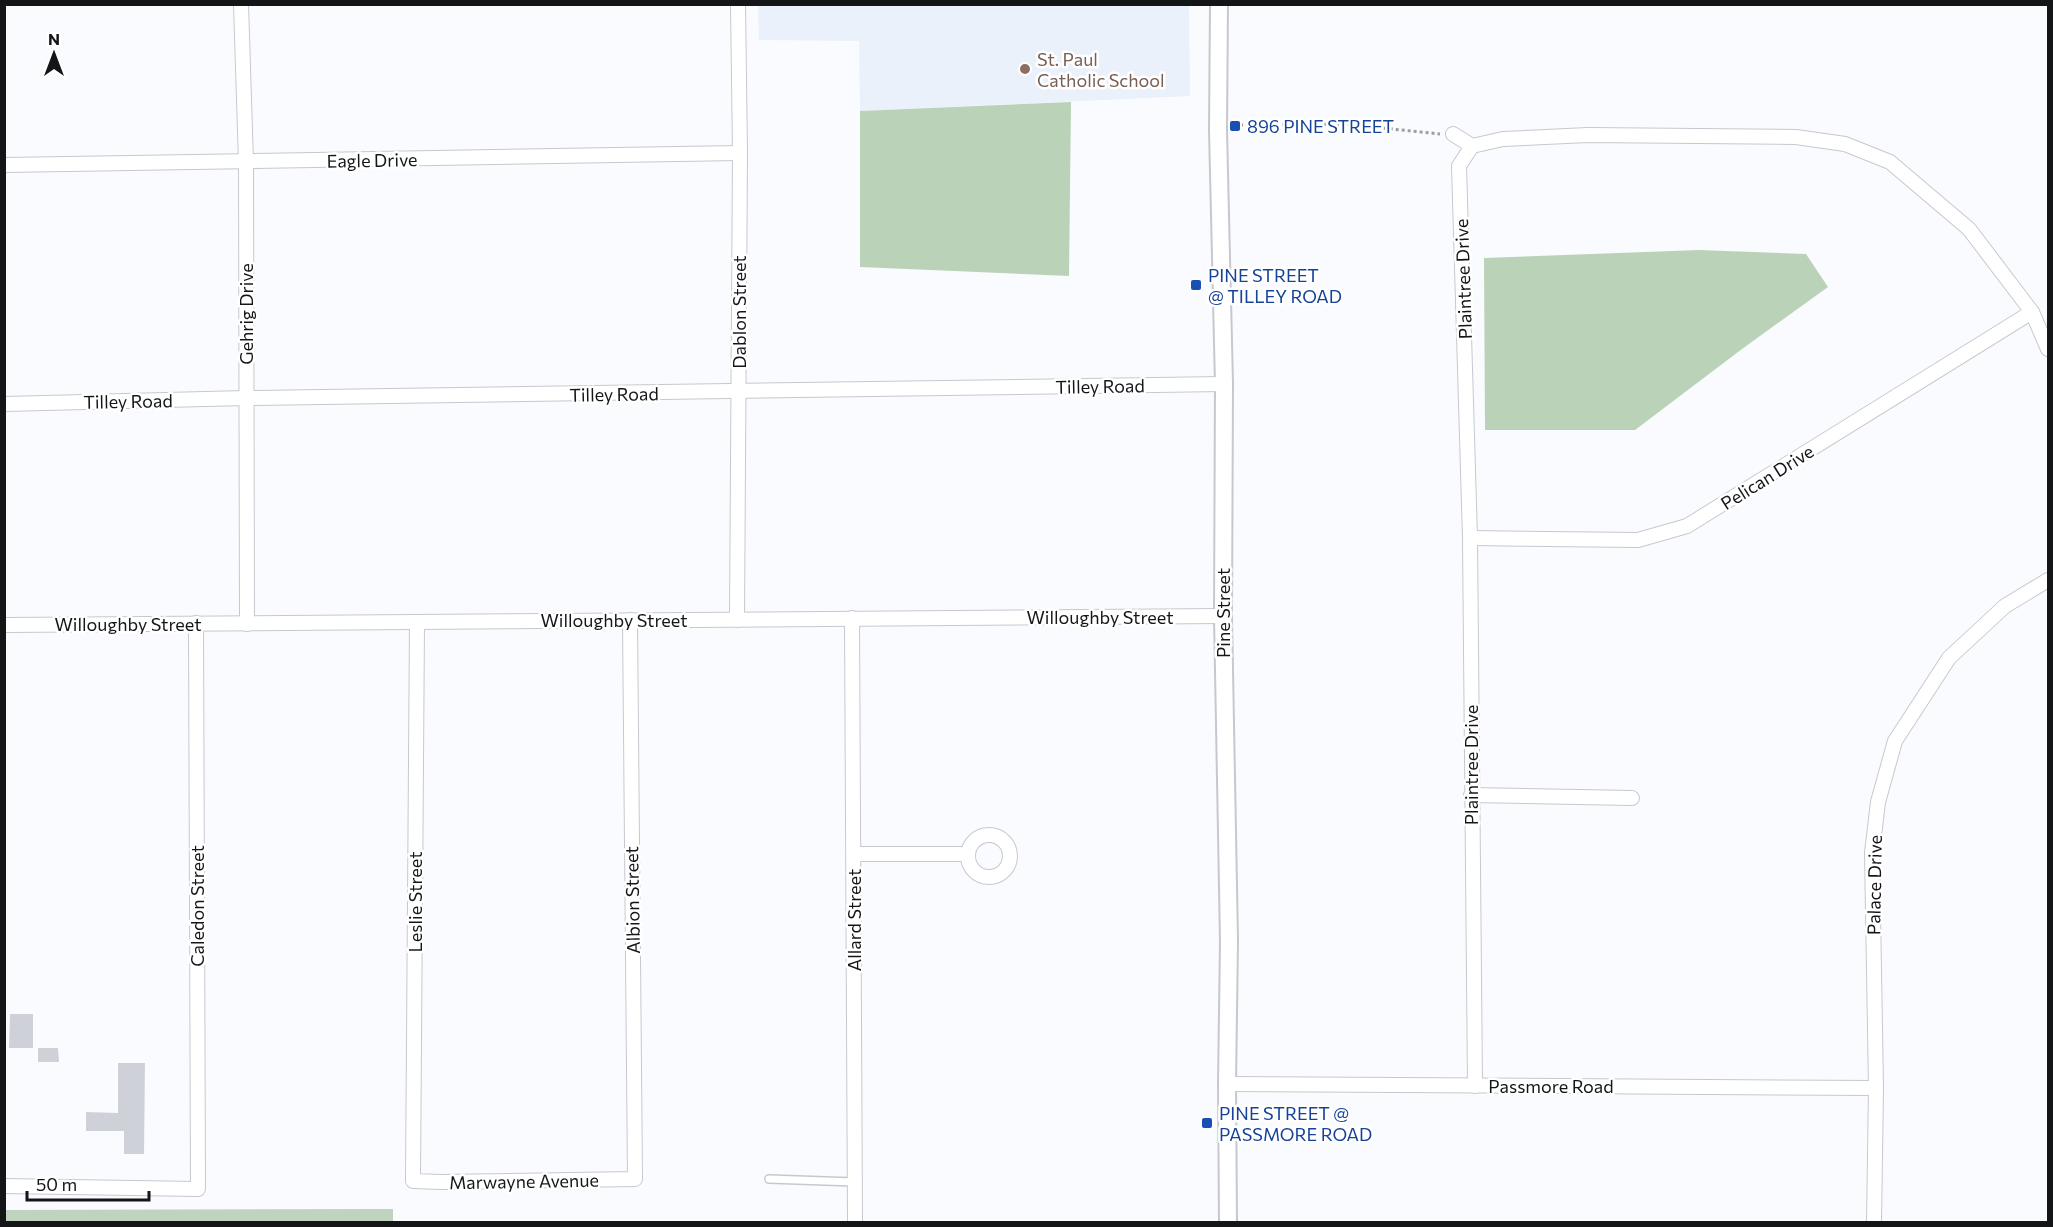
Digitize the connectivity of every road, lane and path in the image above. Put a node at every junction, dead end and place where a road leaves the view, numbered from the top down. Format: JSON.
{"nodes":[{"id":1,"x":241,"y":4,"type":"edge"},
{"id":2,"x":738,"y":4,"type":"edge"},
{"id":3,"x":1219,"y":4,"type":"edge"},
{"id":4,"x":1218,"y":125,"type":"junction"},
{"id":5,"x":1453,"y":135,"type":"joint"},
{"id":6,"x":1472,"y":146,"type":"junction"},
{"id":7,"x":740,"y":153,"type":"junction"},
{"id":8,"x":246,"y":162,"type":"junction"},
{"id":9,"x":4,"y":165,"type":"edge"},
{"id":10,"x":2032,"y":312,"type":"junction"},
{"id":11,"x":2049,"y":349,"type":"edge"},
{"id":12,"x":1224,"y":384,"type":"junction"},
{"id":13,"x":739,"y":391,"type":"junction"},
{"id":14,"x":246,"y":398,"type":"junction"},
{"id":15,"x":4,"y":404,"type":"edge"},
{"id":16,"x":1470,"y":538,"type":"junction"},
{"id":17,"x":2049,"y":580,"type":"edge"},
{"id":18,"x":1223,"y":616,"type":"junction"},
{"id":19,"x":852,"y":618,"type":"junction"},
{"id":20,"x":630,"y":620,"type":"junction"},
{"id":21,"x":737,"y":620,"type":"junction"},
{"id":22,"x":417,"y":622,"type":"junction"},
{"id":23,"x":196,"y":623,"type":"junction"},
{"id":24,"x":247,"y":624,"type":"junction"},
{"id":25,"x":4,"y":625,"type":"edge"},
{"id":26,"x":1472,"y":795,"type":"junction"},
{"id":27,"x":1632,"y":798,"type":"dead end"},
{"id":28,"x":854,"y":855,"type":"junction"},
{"id":29,"x":968,"y":855,"type":"dead end"},
{"id":30,"x":1227,"y":1084,"type":"junction"},
{"id":31,"x":1475,"y":1086,"type":"junction"},
{"id":32,"x":1876,"y":1088,"type":"junction"},
{"id":33,"x":635,"y":1179,"type":"joint"},
{"id":34,"x":769,"y":1179,"type":"dead end"},
{"id":35,"x":412,"y":1181,"type":"joint"},
{"id":36,"x":854,"y":1182,"type":"junction"},
{"id":37,"x":4,"y":1186,"type":"edge"},
{"id":38,"x":855,"y":1222,"type":"edge"},
{"id":39,"x":1228,"y":1222,"type":"edge"},
{"id":40,"x":1874,"y":1222,"type":"edge"}],
"edges":[{"from":1,"to":8,"type":"street","name":"Gehrig Drive"},
{"from":2,"to":7,"type":"street","name":"Dablon Street"},
{"from":3,"to":4,"type":"street","name":"Pine Street"},
{"from":4,"to":5,"type":"path"},
{"from":4,"to":12,"type":"street","name":"Pine Street"},
{"from":5,"to":6,"type":"street"},
{"from":6,"to":10,"type":"street"},
{"from":6,"to":16,"type":"street","name":"Plaintree Drive"},
{"from":7,"to":8,"type":"street","name":"Eagle Drive"},
{"from":7,"to":13,"type":"street","name":"Dablon Street"},
{"from":8,"to":9,"type":"street","name":"Eagle Drive"},
{"from":8,"to":14,"type":"street","name":"Gehrig Drive"},
{"from":10,"to":11,"type":"street"},
{"from":10,"to":16,"type":"street","name":"Pelican Drive"},
{"from":12,"to":13,"type":"street","name":"Tilley Road"},
{"from":12,"to":18,"type":"street","name":"Pine Street"},
{"from":13,"to":14,"type":"street","name":"Tilley Road"},
{"from":13,"to":21,"type":"street","name":"Dablon Street"},
{"from":14,"to":15,"type":"street","name":"Tilley Road"},
{"from":14,"to":24,"type":"street","name":"Gehrig Drive"},
{"from":16,"to":26,"type":"street","name":"Plaintree Drive"},
{"from":17,"to":32,"type":"street","name":"Palace Drive"},
{"from":18,"to":19,"type":"street","name":"Willoughby Street"},
{"from":18,"to":30,"type":"street","name":"Pine Street"},
{"from":19,"to":21,"type":"street","name":"Willoughby Street"},
{"from":19,"to":28,"type":"street","name":"Allard Street"},
{"from":20,"to":21,"type":"street","name":"Willoughby Street"},
{"from":20,"to":22,"type":"street","name":"Willoughby Street"},
{"from":20,"to":33,"type":"street","name":"Albion Street"},
{"from":22,"to":24,"type":"street","name":"Willoughby Street"},
{"from":22,"to":35,"type":"street","name":"Leslie Street"},
{"from":23,"to":24,"type":"street","name":"Willoughby Street"},
{"from":23,"to":25,"type":"street","name":"Willoughby Street"},
{"from":23,"to":37,"type":"street","name":"Caledon Street"},
{"from":26,"to":27,"type":"street"},
{"from":26,"to":31,"type":"street","name":"Plaintree Drive"},
{"from":28,"to":29,"type":"street"},
{"from":28,"to":36,"type":"street","name":"Allard Street"},
{"from":30,"to":31,"type":"street","name":"Passmore Road"},
{"from":30,"to":39,"type":"street","name":"Pine Street"},
{"from":31,"to":32,"type":"street","name":"Passmore Road"},
{"from":32,"to":40,"type":"street","name":"Palace Drive"},
{"from":33,"to":35,"type":"street","name":"Marwayne Avenue"},
{"from":34,"to":36,"type":"lane"},
{"from":36,"to":38,"type":"street","name":"Allard Street"}]}
